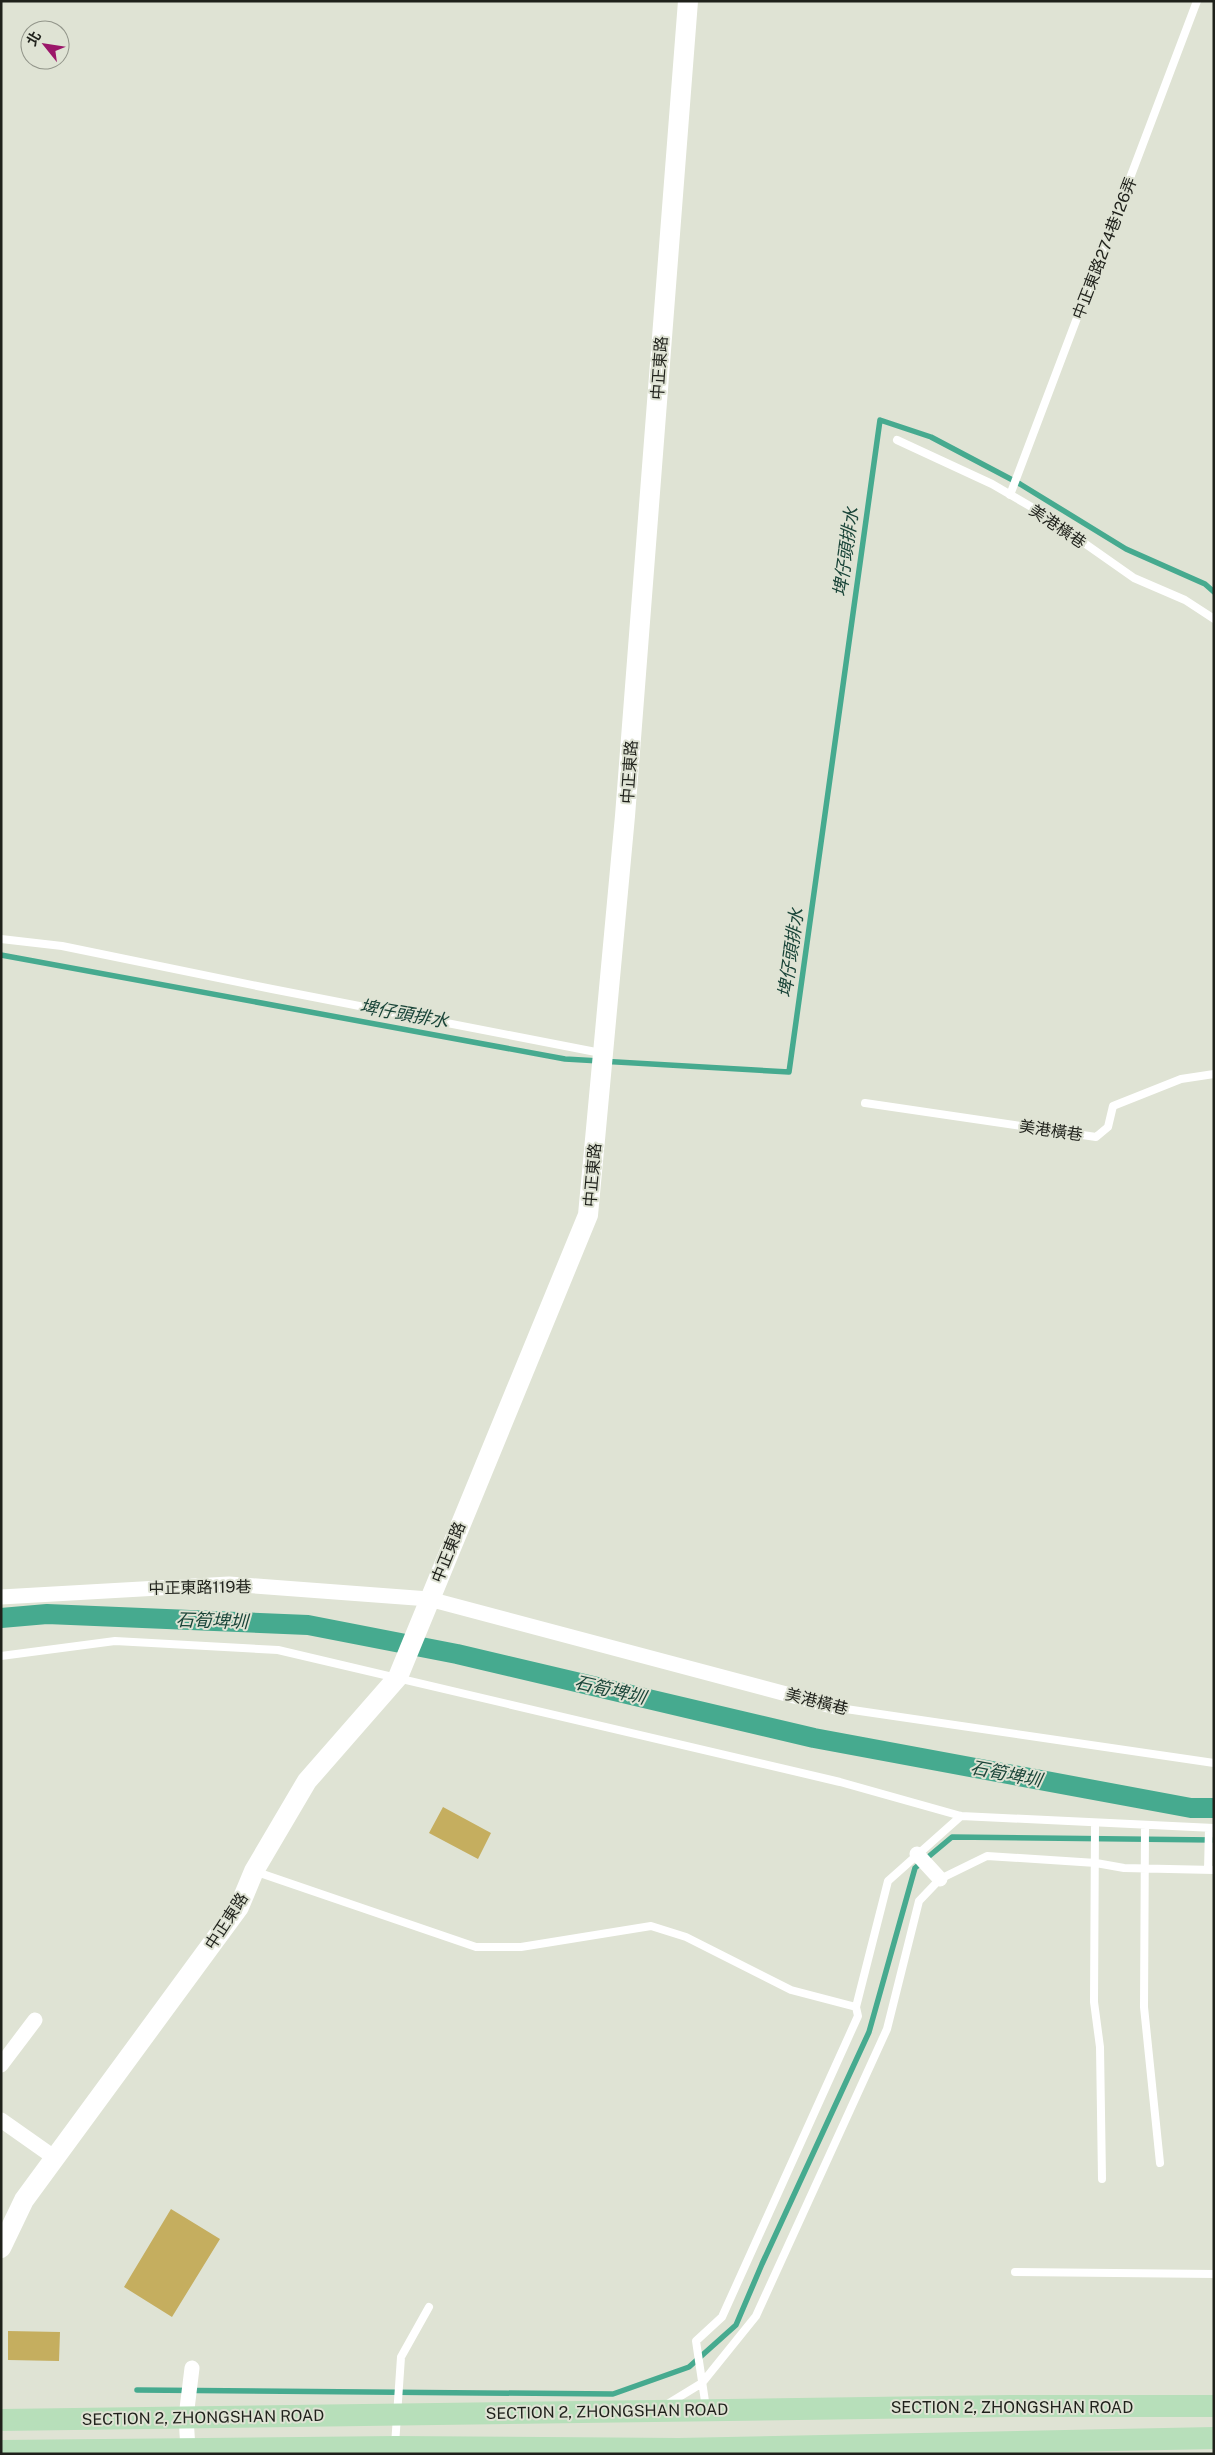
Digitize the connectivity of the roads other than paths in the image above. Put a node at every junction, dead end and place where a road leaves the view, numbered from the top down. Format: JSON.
{"nodes":[{"id":1,"x":688,"y":1,"type":"edge"},
{"id":2,"x":1197,"y":1,"type":"edge"},
{"id":3,"x":897,"y":440,"type":"dead end"},
{"id":4,"x":1010,"y":495,"type":"junction"},
{"id":5,"x":1214,"y":619,"type":"edge"},
{"id":6,"x":1,"y":939,"type":"edge"},
{"id":7,"x":603,"y":1053,"type":"junction"},
{"id":8,"x":1214,"y":1074,"type":"edge"},
{"id":9,"x":865,"y":1103,"type":"dead end"},
{"id":10,"x":1,"y":1597,"type":"edge"},
{"id":11,"x":429,"y":1599,"type":"junction"},
{"id":12,"x":1,"y":1656,"type":"edge"},
{"id":13,"x":398,"y":1677,"type":"junction"},
{"id":14,"x":839,"y":1708,"type":"joint"},
{"id":15,"x":1214,"y":1763,"type":"edge"},
{"id":16,"x":961,"y":1816,"type":"junction"},
{"id":17,"x":1095,"y":1824,"type":"junction"},
{"id":18,"x":1145,"y":1826,"type":"junction"},
{"id":19,"x":1211,"y":1828,"type":"edge"},
{"id":20,"x":917,"y":1854,"type":"junction"},
{"id":21,"x":1096,"y":1863,"type":"junction"},
{"id":22,"x":1144,"y":1868,"type":"junction"},
{"id":23,"x":1211,"y":1870,"type":"edge"},
{"id":24,"x":254,"y":1871,"type":"junction"},
{"id":25,"x":940,"y":1879,"type":"junction"},
{"id":26,"x":856,"y":2007,"type":"junction"},
{"id":27,"x":35,"y":2020,"type":"dead end"},
{"id":28,"x":1,"y":2064,"type":"edge"},
{"id":29,"x":1,"y":2120,"type":"edge"},
{"id":30,"x":55,"y":2158,"type":"junction"},
{"id":31,"x":1160,"y":2163,"type":"dead end"},
{"id":32,"x":1102,"y":2179,"type":"dead end"},
{"id":33,"x":1,"y":2248,"type":"edge"},
{"id":34,"x":1015,"y":2272,"type":"dead end"},
{"id":35,"x":1214,"y":2274,"type":"edge"},
{"id":36,"x":429,"y":2307,"type":"dead end"},
{"id":37,"x":192,"y":2368,"type":"dead end"},
{"id":38,"x":702,"y":2383,"type":"junction"},
{"id":39,"x":1214,"y":2406,"type":"edge"},
{"id":40,"x":706,"y":2410,"type":"junction"},
{"id":41,"x":656,"y":2411,"type":"junction"},
{"id":42,"x":396,"y":2414,"type":"junction"},
{"id":43,"x":186,"y":2417,"type":"junction"},
{"id":44,"x":1,"y":2420,"type":"edge"},
{"id":45,"x":1214,"y":2438,"type":"edge"},
{"id":46,"x":395,"y":2447,"type":"junction"},
{"id":47,"x":188,"y":2449,"type":"junction"},
{"id":48,"x":680,"y":2451,"type":"edge"},
{"id":49,"x":1,"y":2452,"type":"edge"},
{"id":50,"x":264,"y":2452,"type":"edge"},
{"id":51,"x":65,"y":2453,"type":"edge"}],
"edges":[{"from":1,"to":7,"type":"main road","name":"中正東路"},
{"from":2,"to":4,"type":"lane","name":"中正東路274巷126弄"},
{"from":3,"to":4,"type":"lane","name":"美港橫巷"},
{"from":4,"to":5,"type":"lane","name":"美港橫巷"},
{"from":6,"to":7,"type":"lane"},
{"from":7,"to":11,"type":"main road","name":"中正東路"},
{"from":8,"to":9,"type":"lane","name":"美港橫巷"},
{"from":10,"to":11,"type":"street","name":"中正東路119巷"},
{"from":11,"to":13,"type":"main road","name":"中正東路"},
{"from":11,"to":14,"type":"street","name":"美港橫巷"},
{"from":12,"to":13,"type":"lane"},
{"from":13,"to":16,"type":"lane"},
{"from":13,"to":24,"type":"main road","name":"中正東路"},
{"from":14,"to":15,"type":"lane","name":"美港橫巷"},
{"from":16,"to":17,"type":"lane"},
{"from":16,"to":20,"type":"lane"},
{"from":17,"to":18,"type":"lane"},
{"from":17,"to":21,"type":"lane"},
{"from":18,"to":19,"type":"lane"},
{"from":18,"to":22,"type":"lane"},
{"from":19,"to":23,"type":"lane"},
{"from":20,"to":25,"type":"street"},
{"from":20,"to":26,"type":"lane"},
{"from":21,"to":22,"type":"lane"},
{"from":21,"to":25,"type":"lane"},
{"from":21,"to":32,"type":"lane"},
{"from":22,"to":23,"type":"lane"},
{"from":22,"to":31,"type":"lane"},
{"from":24,"to":26,"type":"lane"},
{"from":24,"to":30,"type":"main road","name":"中正東路"},
{"from":25,"to":38,"type":"lane"},
{"from":26,"to":38,"type":"lane"},
{"from":27,"to":28,"type":"street"},
{"from":29,"to":30,"type":"street"},
{"from":30,"to":33,"type":"main road","name":"中正東路"},
{"from":34,"to":35,"type":"lane"},
{"from":36,"to":42,"type":"lane"},
{"from":37,"to":43,"type":"street"},
{"from":38,"to":40,"type":"lane"},
{"from":38,"to":41,"type":"lane"},
{"from":39,"to":40,"type":"main road","name":"SECTION 2, ZHONGSHAN ROAD"},
{"from":40,"to":41,"type":"main road","name":"SECTION 2, ZHONGSHAN ROAD"},
{"from":41,"to":42,"type":"main road","name":"SECTION 2, ZHONGSHAN ROAD"},
{"from":42,"to":43,"type":"main road","name":"SECTION 2, ZHONGSHAN ROAD"},
{"from":42,"to":46,"type":"lane"},
{"from":43,"to":44,"type":"main road","name":"SECTION 2, ZHONGSHAN ROAD"},
{"from":43,"to":47,"type":"street"},
{"from":45,"to":48,"type":"main road","name":"SECTION 2, ZHONGSHAN ROAD"},
{"from":46,"to":48,"type":"main road","name":"SECTION 2, ZHONGSHAN ROAD"},
{"from":46,"to":50,"type":"main road","name":"SECTION 2, ZHONGSHAN ROAD"},
{"from":47,"to":50,"type":"main road","name":"SECTION 2, ZHONGSHAN ROAD"},
{"from":47,"to":51,"type":"main road","name":"SECTION 2, ZHONGSHAN ROAD"},
{"from":49,"to":51,"type":"main road","name":"SECTION 2, ZHONGSHAN ROAD"}]}
